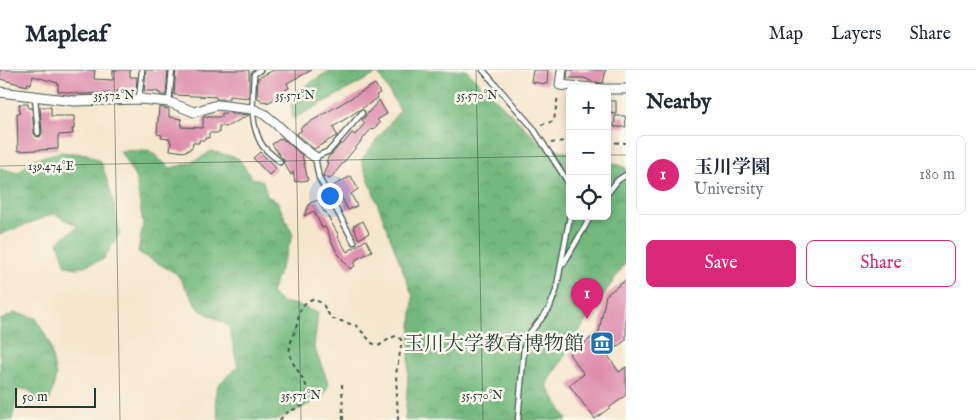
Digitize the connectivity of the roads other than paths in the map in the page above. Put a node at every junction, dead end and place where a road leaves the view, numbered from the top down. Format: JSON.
{"nodes":[{"id":1,"x":142,"y":70,"type":"edge"},
{"id":2,"x":172,"y":70,"type":"edge"},
{"id":3,"x":260,"y":70,"type":"edge"},
{"id":4,"x":483,"y":70,"type":"edge"},
{"id":5,"x":562,"y":70,"type":"edge"},
{"id":6,"x":566,"y":86,"type":"edge"},
{"id":7,"x":611,"y":89,"type":"edge"},
{"id":8,"x":626,"y":89,"type":"edge"},
{"id":9,"x":0,"y":92,"type":"edge"},
{"id":10,"x":34,"y":96,"type":"junction"},
{"id":11,"x":139,"y":99,"type":"junction"},
{"id":12,"x":169,"y":102,"type":"junction"},
{"id":13,"x":252,"y":109,"type":"junction"},
{"id":14,"x":362,"y":113,"type":"dead end"},
{"id":15,"x":38,"y":133,"type":"dead end"},
{"id":16,"x":315,"y":158,"type":"junction"},
{"id":17,"x":280,"y":162,"type":"dead end"},
{"id":18,"x":626,"y":175,"type":"edge"},
{"id":19,"x":566,"y":179,"type":"edge"},
{"id":20,"x":611,"y":189,"type":"edge"},
{"id":21,"x":569,"y":220,"type":"edge"},
{"id":22,"x":589,"y":220,"type":"edge"},
{"id":23,"x":354,"y":242,"type":"dead end"},
{"id":24,"x":561,"y":268,"type":"junction"},
{"id":25,"x":518,"y":420,"type":"edge"}],
"edges":[{"from":1,"to":11,"type":"lane"},
{"from":2,"to":12,"type":"lane"},
{"from":3,"to":13,"type":"lane"},
{"from":4,"to":19,"type":"lane"},
{"from":5,"to":6,"type":"street"},
{"from":7,"to":8,"type":"street"},
{"from":9,"to":10,"type":"street"},
{"from":10,"to":11,"type":"street"},
{"from":10,"to":15,"type":"lane"},
{"from":11,"to":12,"type":"street"},
{"from":12,"to":13,"type":"street"},
{"from":13,"to":16,"type":"street"},
{"from":13,"to":17,"type":"lane"},
{"from":14,"to":16,"type":"lane"},
{"from":16,"to":23,"type":"lane"},
{"from":18,"to":20,"type":"lane"},
{"from":21,"to":24,"type":"lane"},
{"from":22,"to":24,"type":"lane"},
{"from":24,"to":25,"type":"lane"}]}
